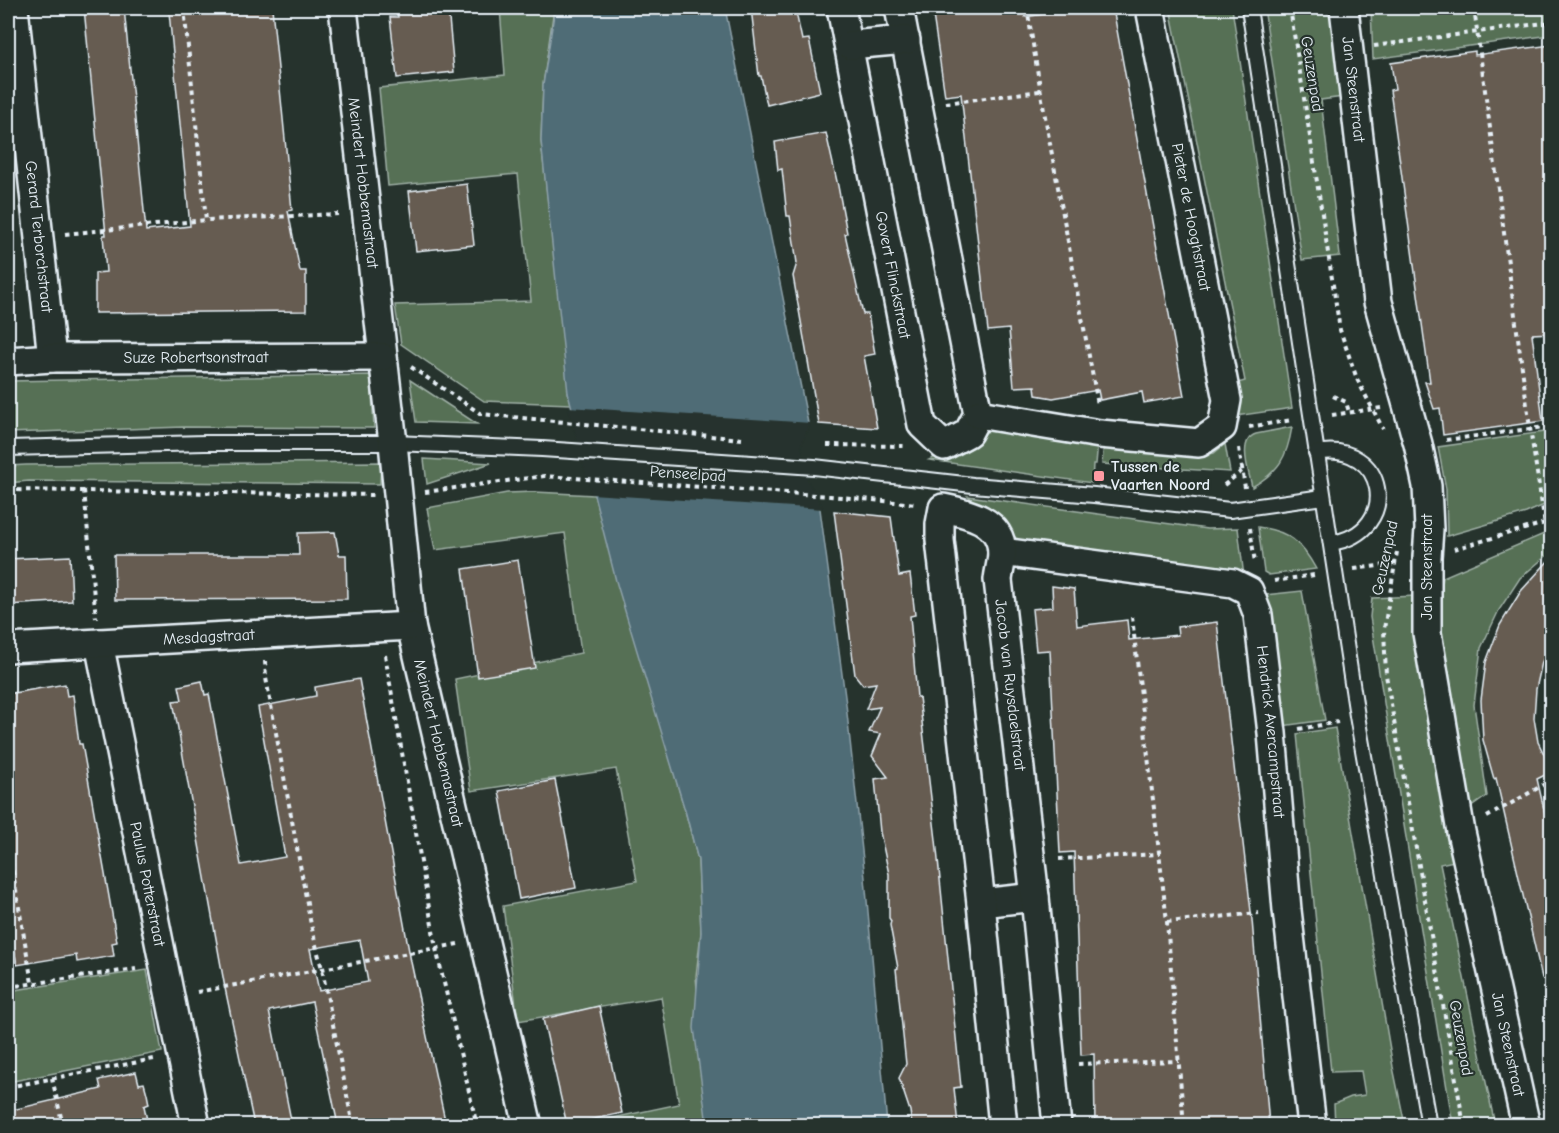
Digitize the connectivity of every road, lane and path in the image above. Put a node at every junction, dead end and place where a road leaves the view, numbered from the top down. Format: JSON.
{"nodes":[{"id":1,"x":14,"y":8,"type":"edge"},
{"id":2,"x":184,"y":8,"type":"edge"},
{"id":3,"x":343,"y":8,"type":"edge"},
{"id":4,"x":841,"y":8,"type":"edge"},
{"id":5,"x":899,"y":8,"type":"edge"},
{"id":6,"x":1027,"y":8,"type":"edge"},
{"id":7,"x":1150,"y":8,"type":"edge"},
{"id":8,"x":1249,"y":8,"type":"edge"},
{"id":9,"x":1290,"y":8,"type":"edge"},
{"id":10,"x":1344,"y":8,"type":"edge"},
{"id":11,"x":1474,"y":8,"type":"edge"},
{"id":12,"x":1551,"y":22,"type":"edge"},
{"id":13,"x":1476,"y":31,"type":"junction"},
{"id":14,"x":906,"y":40,"type":"junction"},
{"id":15,"x":850,"y":45,"type":"junction"},
{"id":16,"x":1347,"y":50,"type":"junction"},
{"id":17,"x":1040,"y":91,"type":"junction"},
{"id":18,"x":918,"y":107,"type":"junction"},
{"id":19,"x":366,"y":213,"type":"junction"},
{"id":20,"x":206,"y":220,"type":"junction"},
{"id":21,"x":39,"y":237,"type":"junction"},
{"id":22,"x":382,"y":357,"type":"junction"},
{"id":23,"x":52,"y":358,"type":"junction"},
{"id":24,"x":8,"y":360,"type":"edge"},
{"id":25,"x":1333,"y":396,"type":"dead end"},
{"id":26,"x":1349,"y":412,"type":"dead end"},
{"id":27,"x":978,"y":414,"type":"junction"},
{"id":28,"x":1551,"y":426,"type":"edge"},
{"id":29,"x":1530,"y":428,"type":"junction"},
{"id":30,"x":1100,"y":434,"type":"junction"},
{"id":31,"x":1388,"y":438,"type":"dead end"},
{"id":32,"x":746,"y":439,"type":"dead end"},
{"id":33,"x":393,"y":443,"type":"junction"},
{"id":34,"x":1418,"y":444,"type":"junction"},
{"id":35,"x":826,"y":445,"type":"dead end"},
{"id":36,"x":944,"y":446,"type":"junction"},
{"id":37,"x":8,"y":448,"type":"edge"},
{"id":38,"x":1316,"y":453,"type":"junction"},
{"id":39,"x":1243,"y":471,"type":"dead end"},
{"id":40,"x":1224,"y":485,"type":"dead end"},
{"id":41,"x":8,"y":489,"type":"edge"},
{"id":42,"x":84,"y":490,"type":"junction"},
{"id":43,"x":398,"y":496,"type":"junction"},
{"id":44,"x":1323,"y":497,"type":"junction"},
{"id":45,"x":943,"y":508,"type":"junction"},
{"id":46,"x":1545,"y":524,"type":"dead end"},
{"id":47,"x":1331,"y":543,"type":"junction"},
{"id":48,"x":1400,"y":544,"type":"dead end"},
{"id":49,"x":1002,"y":552,"type":"junction"},
{"id":50,"x":1335,"y":572,"type":"junction"},
{"id":51,"x":1269,"y":582,"type":"dead end"},
{"id":52,"x":1132,"y":617,"type":"dead end"},
{"id":53,"x":411,"y":626,"type":"junction"},
{"id":54,"x":381,"y":628,"type":"junction"},
{"id":55,"x":265,"y":634,"type":"junction"},
{"id":56,"x":99,"y":643,"type":"junction"},
{"id":57,"x":8,"y":648,"type":"edge"},
{"id":58,"x":1338,"y":722,"type":"dead end"},
{"id":59,"x":1272,"y":733,"type":"junction"},
{"id":60,"x":1551,"y":780,"type":"edge"},
{"id":61,"x":1461,"y":832,"type":"junction"},
{"id":62,"x":8,"y":844,"type":"edge"},
{"id":63,"x":1160,"y":854,"type":"junction"},
{"id":64,"x":1031,"y":861,"type":"junction"},
{"id":65,"x":1035,"y":897,"type":"junction"},
{"id":66,"x":981,"y":903,"type":"junction"},
{"id":67,"x":1287,"y":910,"type":"junction"},
{"id":68,"x":1167,"y":922,"type":"junction"},
{"id":69,"x":484,"y":940,"type":"junction"},
{"id":70,"x":436,"y":948,"type":"junction"},
{"id":71,"x":164,"y":965,"type":"junction"},
{"id":72,"x":322,"y":969,"type":"junction"},
{"id":73,"x":32,"y":984,"type":"junction"},
{"id":74,"x":8,"y":987,"type":"edge"},
{"id":75,"x":170,"y":997,"type":"junction"},
{"id":76,"x":182,"y":1054,"type":"junction"},
{"id":77,"x":1179,"y":1061,"type":"junction"},
{"id":78,"x":1051,"y":1065,"type":"junction"},
{"id":79,"x":52,"y":1078,"type":"junction"},
{"id":80,"x":8,"y":1087,"type":"edge"},
{"id":81,"x":63,"y":1125,"type":"edge"},
{"id":82,"x":196,"y":1125,"type":"edge"},
{"id":83,"x":353,"y":1125,"type":"edge"},
{"id":84,"x":477,"y":1125,"type":"edge"},
{"id":85,"x":528,"y":1125,"type":"edge"},
{"id":86,"x":1003,"y":1125,"type":"edge"},
{"id":87,"x":1057,"y":1125,"type":"edge"},
{"id":88,"x":1184,"y":1125,"type":"edge"},
{"id":89,"x":1312,"y":1125,"type":"edge"},
{"id":90,"x":1429,"y":1125,"type":"edge"},
{"id":91,"x":1464,"y":1125,"type":"edge"},
{"id":92,"x":1526,"y":1125,"type":"edge"}],
"edges":[{"from":1,"to":21,"type":"street","name":"Gerard Terborchstraat"},
{"from":2,"to":20,"type":"path"},
{"from":3,"to":19,"type":"street","name":"Meindert Hobbemastraat"},
{"from":4,"to":15,"type":"street","name":"Govert Flinckstraat"},
{"from":5,"to":14,"type":"street"},
{"from":6,"to":17,"type":"path"},
{"from":7,"to":30,"type":"street","name":"Pieter de Hooghstraat"},
{"from":8,"to":38,"type":"lane"},
{"from":9,"to":31,"type":"path","name":"Geuzenpad"},
{"from":10,"to":16,"type":"street","name":"Jan Steenstraat"},
{"from":11,"to":13,"type":"path"},
{"from":12,"to":13,"type":"path"},
{"from":13,"to":16,"type":"path"},
{"from":13,"to":29,"type":"path"},
{"from":14,"to":15,"type":"street"},
{"from":14,"to":18,"type":"street"},
{"from":15,"to":36,"type":"street","name":"Govert Flinckstraat"},
{"from":16,"to":34,"type":"street","name":"Jan Steenstraat"},
{"from":17,"to":18,"type":"path"},
{"from":17,"to":30,"type":"path"},
{"from":18,"to":27,"type":"street"},
{"from":19,"to":20,"type":"path"},
{"from":19,"to":22,"type":"street","name":"Meindert Hobbemastraat"},
{"from":20,"to":21,"type":"path"},
{"from":21,"to":23,"type":"street","name":"Gerard Terborchstraat"},
{"from":22,"to":23,"type":"street","name":"Suze Robertsonstraat"},
{"from":22,"to":32,"type":"path"},
{"from":22,"to":33,"type":"street","name":"Meindert Hobbemastraat"},
{"from":23,"to":24,"type":"street","name":"Suze Robertsonstraat"},
{"from":25,"to":26,"type":"path"},
{"from":27,"to":30,"type":"street"},
{"from":27,"to":36,"type":"street"},
{"from":28,"to":29,"type":"path"},
{"from":29,"to":34,"type":"path"},
{"from":29,"to":46,"type":"path"},
{"from":33,"to":37,"type":"lane"},
{"from":33,"to":43,"type":"street","name":"Meindert Hobbemastraat"},
{"from":33,"to":44,"type":"lane"},
{"from":34,"to":61,"type":"street","name":"Jan Steenstraat"},
{"from":35,"to":36,"type":"path"},
{"from":38,"to":44,"type":"lane"},
{"from":38,"to":47,"type":"lane"},
{"from":39,"to":40,"type":"path"},
{"from":41,"to":42,"type":"path"},
{"from":42,"to":43,"type":"path"},
{"from":42,"to":56,"type":"path"},
{"from":43,"to":45,"type":"path","name":"Penseelpad"},
{"from":43,"to":53,"type":"street","name":"Meindert Hobbemastraat"},
{"from":44,"to":47,"type":"lane"},
{"from":45,"to":49,"type":"street"},
{"from":45,"to":66,"type":"street"},
{"from":47,"to":50,"type":"lane"},
{"from":48,"to":91,"type":"path","name":"Geuzenpad"},
{"from":49,"to":59,"type":"street","name":"Hendrick Avercampstraat"},
{"from":49,"to":64,"type":"street","name":"Jacob van Ruysdaelstraat"},
{"from":50,"to":51,"type":"path"},
{"from":50,"to":90,"type":"lane"},
{"from":52,"to":63,"type":"path"},
{"from":53,"to":54,"type":"street","name":"Mesdagstraat"},
{"from":53,"to":69,"type":"street","name":"Meindert Hobbemastraat"},
{"from":54,"to":55,"type":"street","name":"Mesdagstraat"},
{"from":54,"to":70,"type":"path"},
{"from":55,"to":56,"type":"street","name":"Mesdagstraat"},
{"from":55,"to":72,"type":"path"},
{"from":56,"to":57,"type":"street","name":"Mesdagstraat"},
{"from":56,"to":71,"type":"street","name":"Paulus Potterstraat"},
{"from":58,"to":59,"type":"path"},
{"from":59,"to":67,"type":"street","name":"Hendrick Avercampstraat"},
{"from":60,"to":61,"type":"path"},
{"from":61,"to":92,"type":"street","name":"Jan Steenstraat"},
{"from":62,"to":73,"type":"path"},
{"from":63,"to":64,"type":"path"},
{"from":63,"to":68,"type":"path"},
{"from":64,"to":65,"type":"street","name":"Jacob van Ruysdaelstraat"},
{"from":65,"to":66,"type":"street"},
{"from":65,"to":78,"type":"street","name":"Jacob van Ruysdaelstraat"},
{"from":66,"to":86,"type":"street"},
{"from":67,"to":68,"type":"path"},
{"from":67,"to":89,"type":"street","name":"Hendrick Avercampstraat"},
{"from":68,"to":77,"type":"path"},
{"from":69,"to":70,"type":"path"},
{"from":69,"to":85,"type":"street","name":"Meindert Hobbemastraat"},
{"from":70,"to":72,"type":"path"},
{"from":70,"to":84,"type":"path"},
{"from":71,"to":73,"type":"path"},
{"from":71,"to":75,"type":"street","name":"Paulus Potterstraat"},
{"from":72,"to":75,"type":"path"},
{"from":72,"to":83,"type":"path"},
{"from":73,"to":74,"type":"path"},
{"from":75,"to":76,"type":"street","name":"Paulus Potterstraat"},
{"from":76,"to":79,"type":"path"},
{"from":76,"to":82,"type":"street","name":"Paulus Potterstraat"},
{"from":77,"to":78,"type":"path"},
{"from":77,"to":88,"type":"path"},
{"from":78,"to":87,"type":"street","name":"Jacob van Ruysdaelstraat"},
{"from":79,"to":80,"type":"path"},
{"from":79,"to":81,"type":"path"}]}
